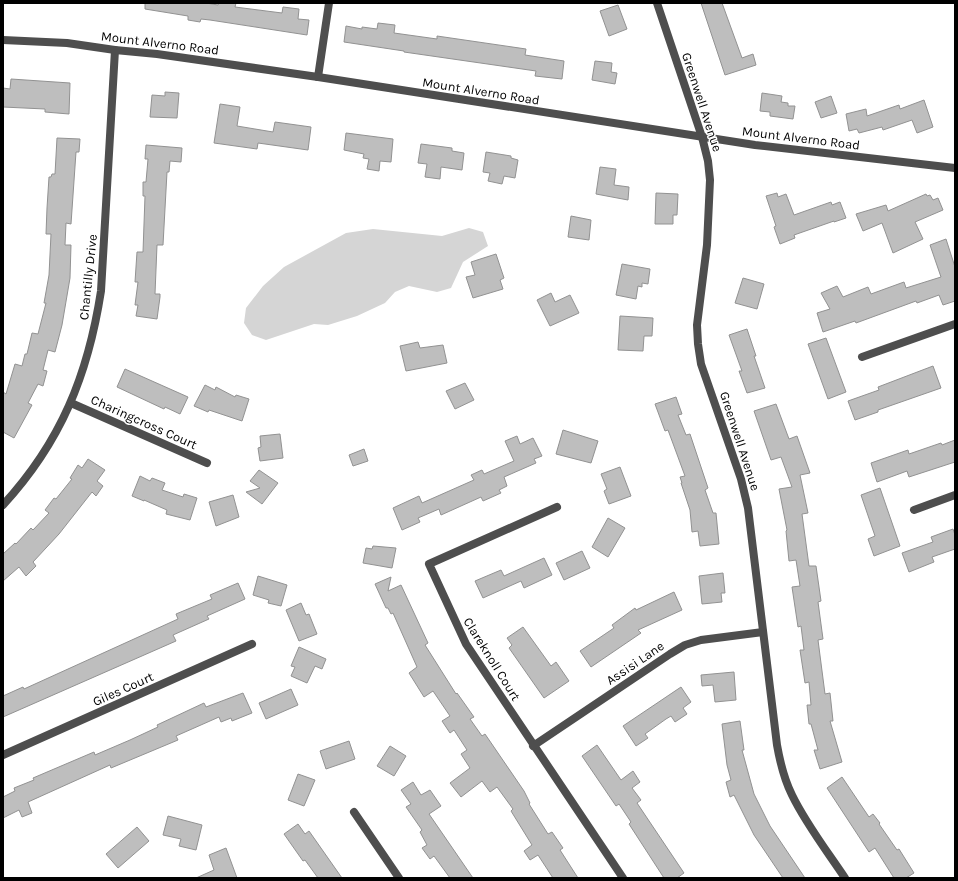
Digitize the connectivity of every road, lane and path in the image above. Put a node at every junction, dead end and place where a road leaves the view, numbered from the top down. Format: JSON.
{"nodes":[{"id":1,"x":329,"y":3,"type":"edge"},
{"id":2,"x":657,"y":3,"type":"edge"},
{"id":3,"x":3,"y":40,"type":"edge"},
{"id":4,"x":114,"y":50,"type":"junction"},
{"id":5,"x":318,"y":77,"type":"junction"},
{"id":6,"x":702,"y":137,"type":"junction"},
{"id":7,"x":955,"y":168,"type":"edge"},
{"id":8,"x":955,"y":324,"type":"edge"},
{"id":9,"x":862,"y":357,"type":"dead end"},
{"id":10,"x":71,"y":403,"type":"junction"},
{"id":11,"x":208,"y":463,"type":"dead end"},
{"id":12,"x":955,"y":495,"type":"edge"},
{"id":13,"x":3,"y":505,"type":"edge"},
{"id":14,"x":557,"y":507,"type":"dead end"},
{"id":15,"x":914,"y":510,"type":"dead end"},
{"id":16,"x":763,"y":632,"type":"junction"},
{"id":17,"x":252,"y":644,"type":"dead end"},
{"id":18,"x":533,"y":746,"type":"junction"},
{"id":19,"x":3,"y":755,"type":"edge"},
{"id":20,"x":354,"y":812,"type":"dead end"},
{"id":21,"x":399,"y":878,"type":"edge"},
{"id":22,"x":623,"y":878,"type":"edge"},
{"id":23,"x":845,"y":878,"type":"edge"}],
"edges":[{"from":1,"to":5,"type":"street"},
{"from":2,"to":6,"type":"street","name":"Greenwell Avenue"},
{"from":3,"to":4,"type":"street","name":"Mount Alverno Road"},
{"from":4,"to":5,"type":"street","name":"Mount Alverno Road"},
{"from":4,"to":10,"type":"street","name":"Chantilly Drive"},
{"from":5,"to":6,"type":"street","name":"Mount Alverno Road"},
{"from":6,"to":7,"type":"street","name":"Mount Alverno Road"},
{"from":6,"to":16,"type":"street","name":"Greenwell Avenue"},
{"from":8,"to":9,"type":"street"},
{"from":10,"to":11,"type":"street","name":"Charingcross Court"},
{"from":10,"to":13,"type":"street","name":"Chantilly Drive"},
{"from":12,"to":15,"type":"street"},
{"from":14,"to":18,"type":"street","name":"Clareknoll Court"},
{"from":16,"to":18,"type":"street","name":"Assisi Lane"},
{"from":16,"to":23,"type":"street","name":"Greenwell Avenue"},
{"from":17,"to":19,"type":"street","name":"Giles Court"},
{"from":18,"to":22,"type":"street","name":"Clareknoll Court"},
{"from":20,"to":21,"type":"street"}]}
